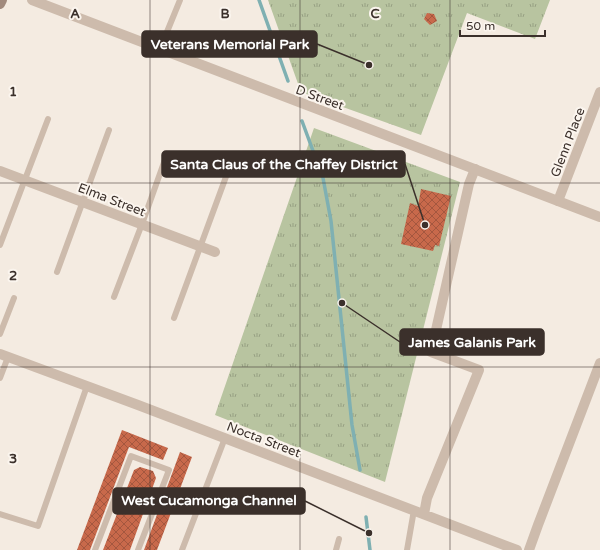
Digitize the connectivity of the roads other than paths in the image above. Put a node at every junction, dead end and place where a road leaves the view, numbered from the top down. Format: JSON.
{"nodes":[{"id":1,"x":2,"y":0,"type":"edge"},
{"id":2,"x":32,"y":0,"type":"edge"},
{"id":3,"x":180,"y":0,"type":"edge"},
{"id":4,"x":0,"y":4,"type":"edge"},
{"id":5,"x":160,"y":49,"type":"junction"},
{"id":6,"x":600,"y":92,"type":"edge"},
{"id":7,"x":48,"y":119,"type":"dead end"},
{"id":8,"x":109,"y":130,"type":"dead end"},
{"id":9,"x":167,"y":154,"type":"dead end"},
{"id":10,"x":475,"y":169,"type":"junction"},
{"id":11,"x":0,"y":170,"type":"edge"},
{"id":12,"x":227,"y":174,"type":"dead end"},
{"id":13,"x":25,"y":180,"type":"junction"},
{"id":14,"x":558,"y":201,"type":"junction"},
{"id":15,"x":83,"y":202,"type":"junction"},
{"id":16,"x":600,"y":217,"type":"edge"},
{"id":17,"x":142,"y":224,"type":"junction"},
{"id":18,"x":0,"y":245,"type":"edge"},
{"id":19,"x":200,"y":246,"type":"junction"},
{"id":20,"x":215,"y":252,"type":"dead end"},
{"id":21,"x":57,"y":272,"type":"dead end"},
{"id":22,"x":114,"y":297,"type":"dead end"},
{"id":23,"x":14,"y":298,"type":"dead end"},
{"id":24,"x":174,"y":318,"type":"dead end"},
{"id":25,"x":0,"y":334,"type":"edge"},
{"id":26,"x":4,"y":355,"type":"edge"},
{"id":27,"x":600,"y":363,"type":"edge"},
{"id":28,"x":0,"y":378,"type":"edge"},
{"id":29,"x":87,"y":386,"type":"junction"},
{"id":30,"x":225,"y":438,"type":"junction"},
{"id":31,"x":419,"y":512,"type":"junction"},
{"id":32,"x":0,"y":514,"type":"edge"},
{"id":33,"x":339,"y":539,"type":"dead end"},
{"id":34,"x":95,"y":550,"type":"edge"},
{"id":35,"x":138,"y":550,"type":"edge"},
{"id":36,"x":182,"y":550,"type":"edge"},
{"id":37,"x":336,"y":550,"type":"edge"},
{"id":38,"x":407,"y":550,"type":"edge"},
{"id":39,"x":517,"y":550,"type":"edge"},
{"id":40,"x":529,"y":550,"type":"edge"}],
"edges":[{"from":1,"to":4,"type":"main road"},
{"from":2,"to":5,"type":"street","name":"D Street"},
{"from":3,"to":5,"type":"lane"},
{"from":5,"to":10,"type":"street","name":"D Street"},
{"from":6,"to":14,"type":"street","name":"Glenn Place"},
{"from":7,"to":13,"type":"lane"},
{"from":8,"to":15,"type":"lane"},
{"from":9,"to":17,"type":"lane"},
{"from":10,"to":14,"type":"street","name":"D Street"},
{"from":10,"to":31,"type":"street"},
{"from":11,"to":13,"type":"street","name":"Elma Street"},
{"from":12,"to":19,"type":"lane"},
{"from":13,"to":15,"type":"street","name":"Elma Street"},
{"from":13,"to":18,"type":"lane"},
{"from":14,"to":16,"type":"street","name":"D Street"},
{"from":15,"to":17,"type":"street","name":"Elma Street"},
{"from":15,"to":21,"type":"lane"},
{"from":17,"to":19,"type":"street","name":"Elma Street"},
{"from":17,"to":22,"type":"lane"},
{"from":19,"to":20,"type":"street","name":"Elma Street"},
{"from":19,"to":24,"type":"lane"},
{"from":23,"to":25,"type":"lane"},
{"from":26,"to":28,"type":"lane"},
{"from":26,"to":29,"type":"street","name":"Nocta Street"},
{"from":27,"to":40,"type":"street"},
{"from":29,"to":30,"type":"street","name":"Nocta Street"},
{"from":29,"to":32,"type":"lane"},
{"from":30,"to":31,"type":"street","name":"Nocta Street"},
{"from":30,"to":36,"type":"lane"},
{"from":31,"to":38,"type":"lane"},
{"from":31,"to":39,"type":"street","name":"Nocta Street"},
{"from":33,"to":37,"type":"lane"},
{"from":34,"to":35,"type":"lane"}]}
